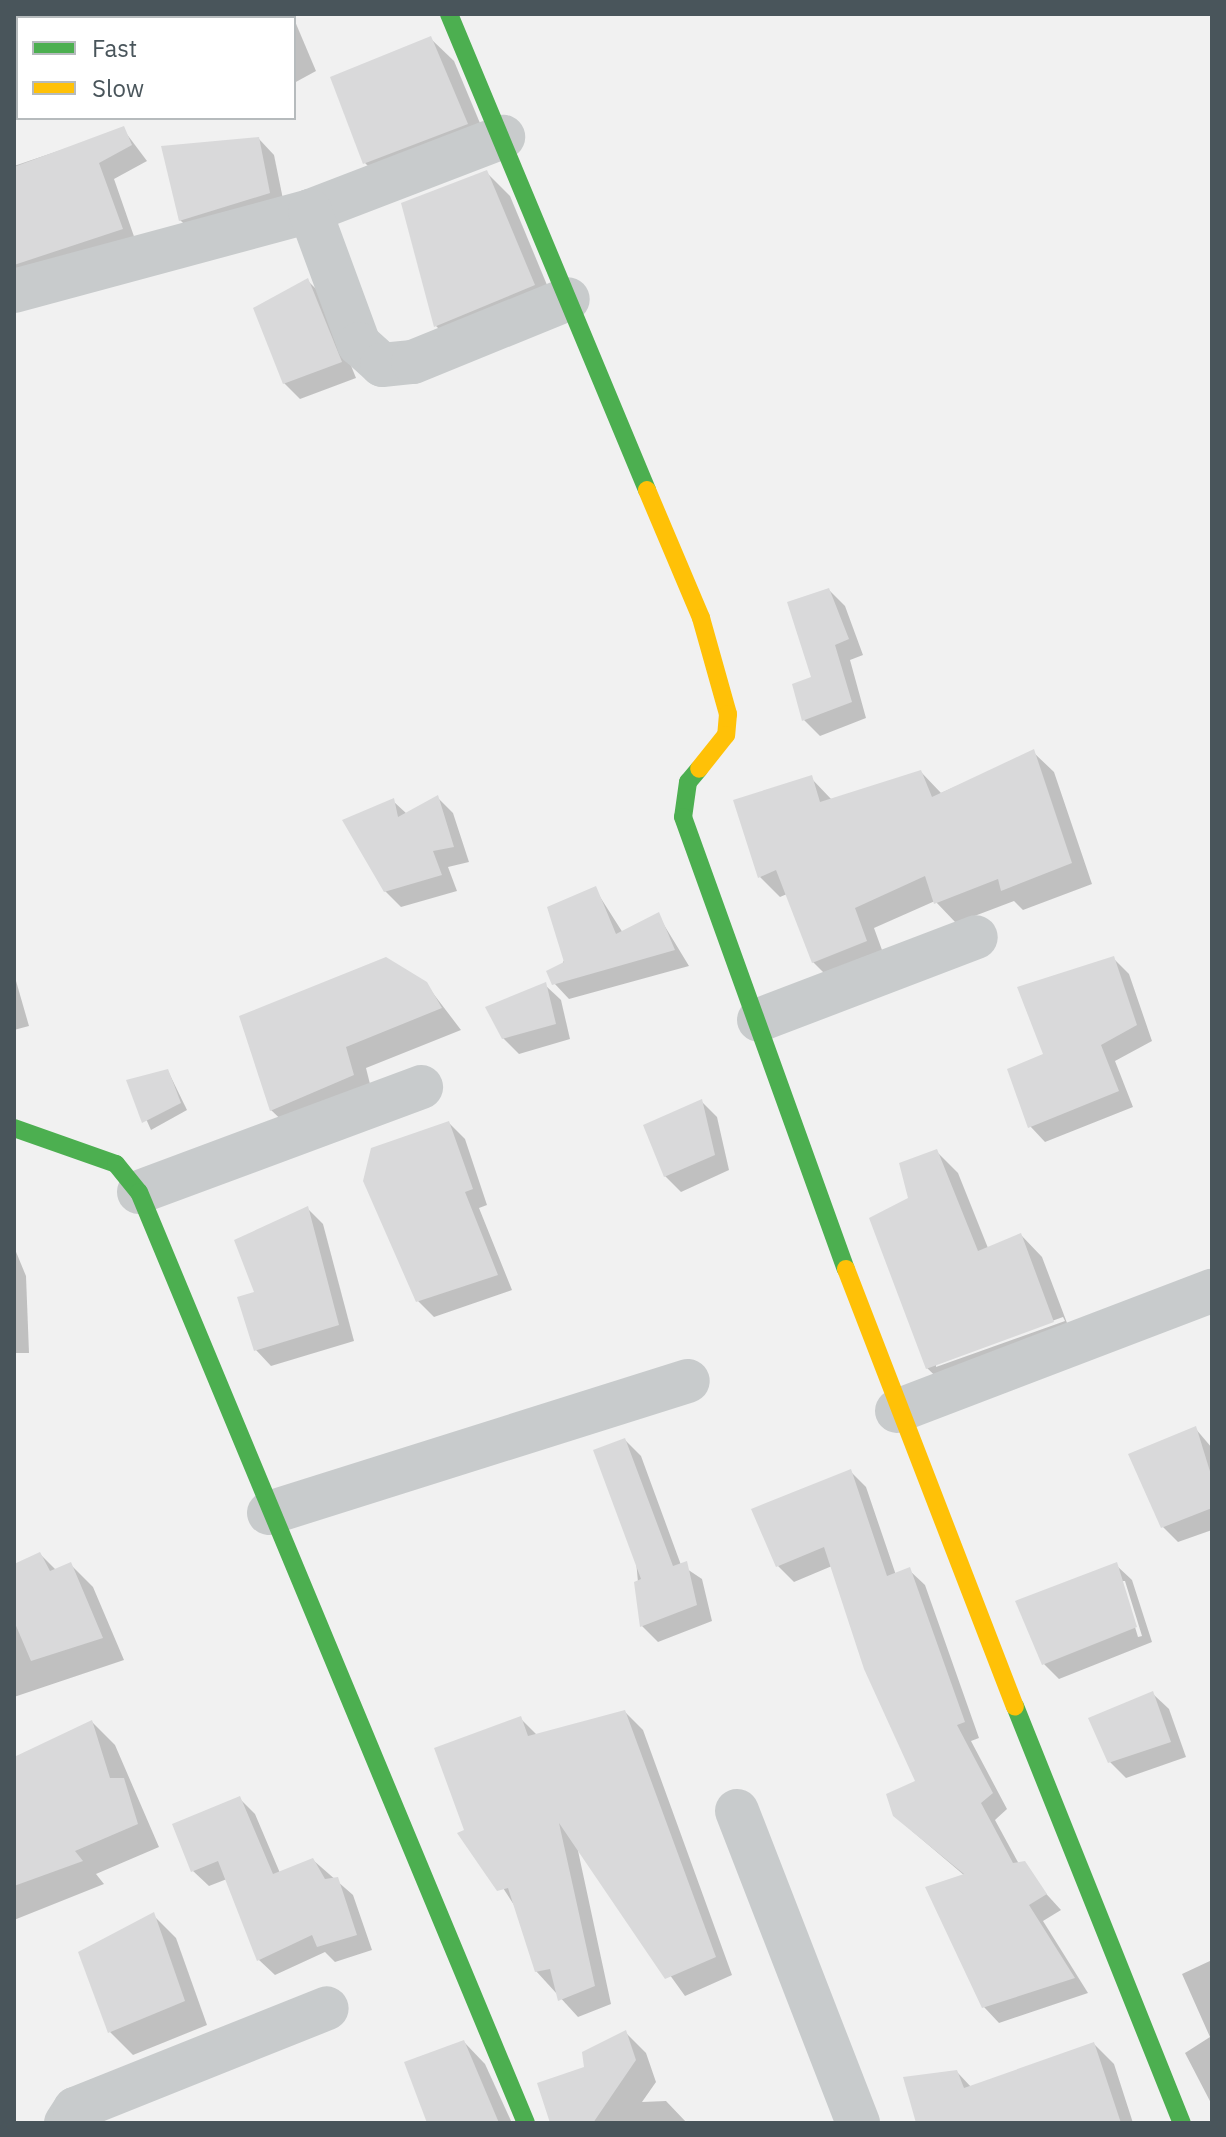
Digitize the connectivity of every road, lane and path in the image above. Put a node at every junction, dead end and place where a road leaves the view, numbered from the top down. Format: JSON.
{"nodes":[{"id":1,"x":449,"y":14,"type":"edge"},
{"id":2,"x":503,"y":137,"type":"junction"},
{"id":3,"x":310,"y":211,"type":"junction"},
{"id":4,"x":14,"y":291,"type":"edge"},
{"id":5,"x":568,"y":299,"type":"junction"},
{"id":6,"x":976,"y":937,"type":"dead end"},
{"id":7,"x":759,"y":1020,"type":"junction"},
{"id":8,"x":421,"y":1087,"type":"dead end"},
{"id":9,"x":14,"y":1128,"type":"edge"},
{"id":10,"x":139,"y":1192,"type":"junction"},
{"id":11,"x":1212,"y":1291,"type":"edge"},
{"id":12,"x":688,"y":1381,"type":"dead end"},
{"id":13,"x":897,"y":1411,"type":"junction"},
{"id":14,"x":269,"y":1513,"type":"junction"},
{"id":15,"x":737,"y":1811,"type":"dead end"},
{"id":16,"x":327,"y":2008,"type":"dead end"},
{"id":17,"x":66,"y":2123,"type":"edge"},
{"id":18,"x":526,"y":2123,"type":"edge"},
{"id":19,"x":858,"y":2123,"type":"edge"},
{"id":20,"x":1182,"y":2123,"type":"edge"}],
"edges":[{"from":1,"to":2,"type":"street"},
{"from":2,"to":3,"type":"street"},
{"from":2,"to":5,"type":"street"},
{"from":3,"to":4,"type":"street"},
{"from":3,"to":5,"type":"street"},
{"from":5,"to":7,"type":"street"},
{"from":6,"to":7,"type":"street"},
{"from":7,"to":13,"type":"street"},
{"from":8,"to":10,"type":"street"},
{"from":9,"to":10,"type":"street"},
{"from":10,"to":14,"type":"street"},
{"from":11,"to":13,"type":"street"},
{"from":12,"to":14,"type":"street"},
{"from":13,"to":20,"type":"street"},
{"from":14,"to":18,"type":"street"},
{"from":15,"to":19,"type":"street"},
{"from":16,"to":17,"type":"street"}]}
